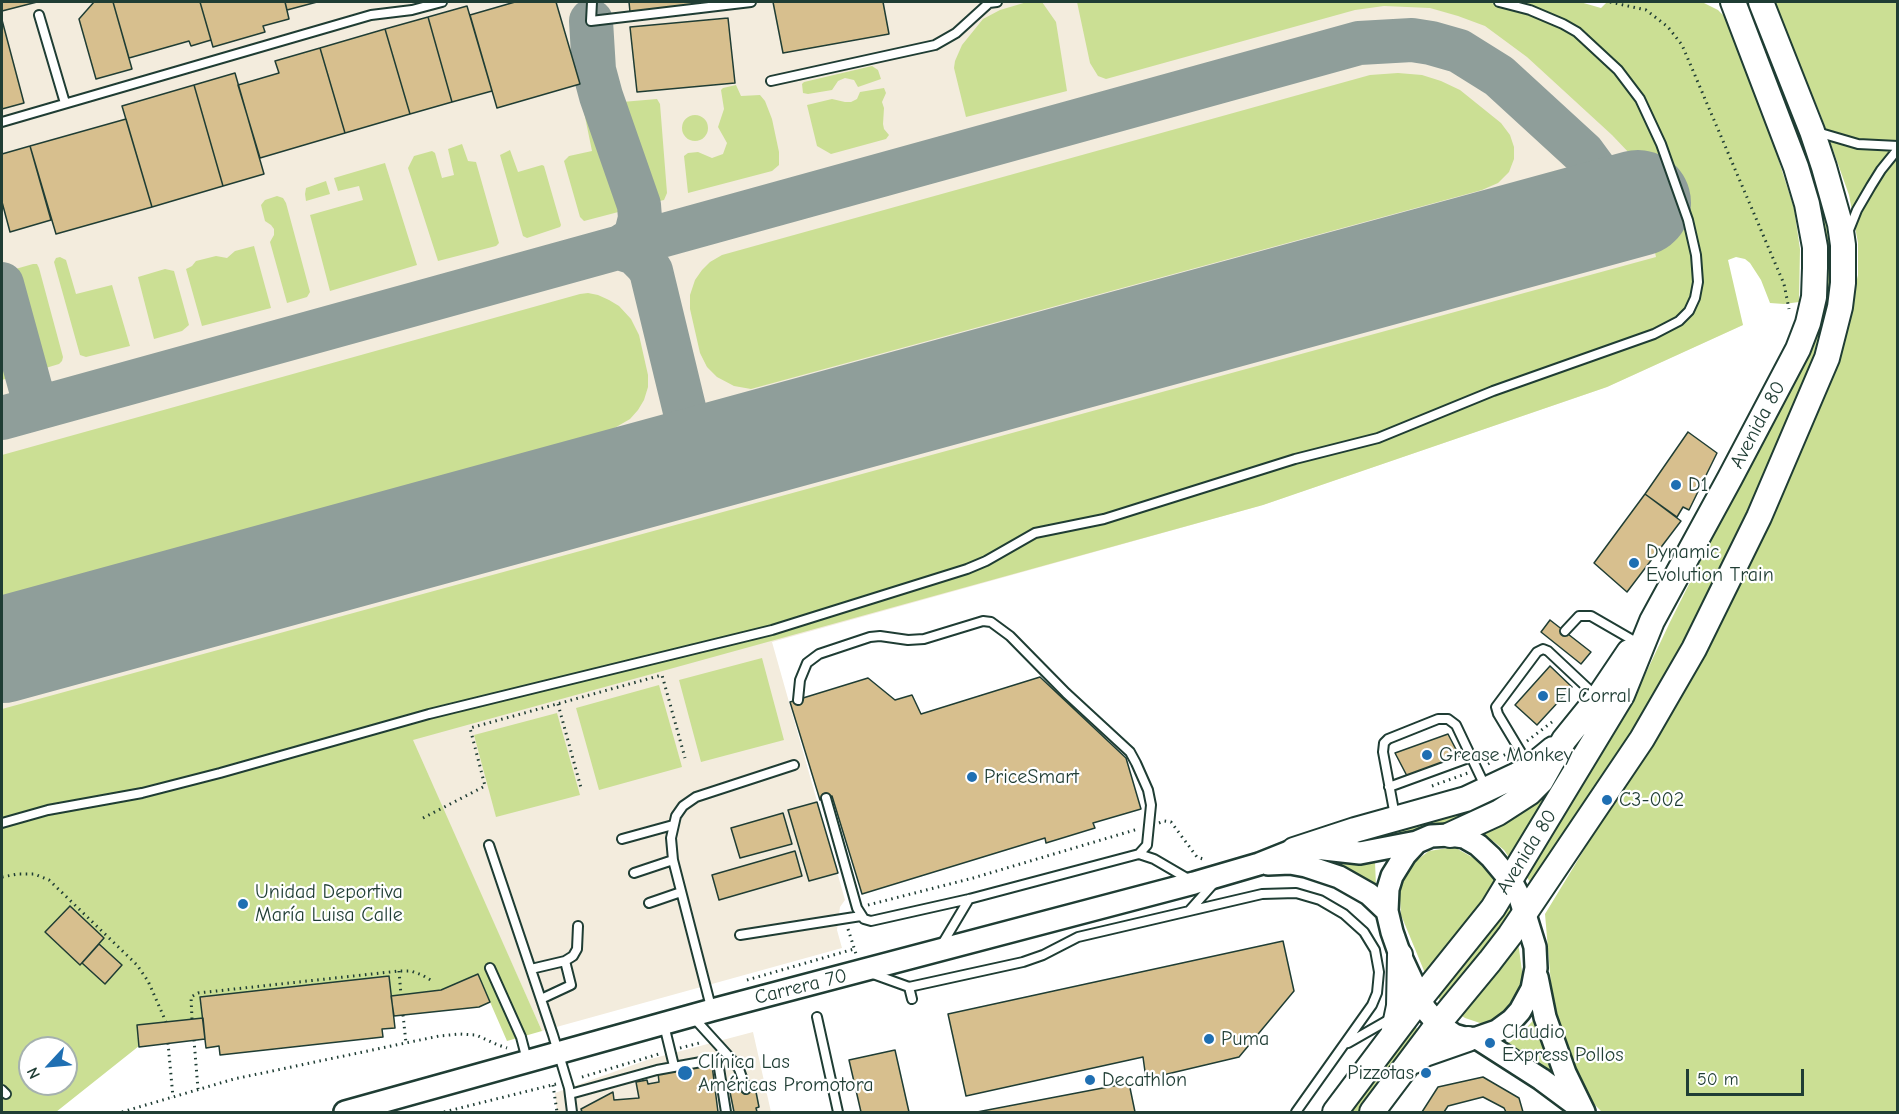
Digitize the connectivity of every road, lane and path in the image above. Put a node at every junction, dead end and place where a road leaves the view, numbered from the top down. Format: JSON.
{"nodes":[{"id":1,"x":390,"y":2,"type":"edge"},
{"id":2,"x":442,"y":2,"type":"edge"},
{"id":3,"x":592,"y":2,"type":"edge"},
{"id":4,"x":751,"y":2,"type":"edge"},
{"id":5,"x":997,"y":2,"type":"edge"},
{"id":6,"x":1499,"y":2,"type":"edge"},
{"id":7,"x":1610,"y":2,"type":"edge"},
{"id":8,"x":1761,"y":2,"type":"edge"},
{"id":9,"x":1730,"y":6,"type":"edge"},
{"id":10,"x":393,"y":12,"type":"junction"},
{"id":11,"x":39,"y":15,"type":"dead end"},
{"id":12,"x":771,"y":81,"type":"dead end"},
{"id":13,"x":65,"y":103,"type":"junction"},
{"id":14,"x":2,"y":122,"type":"edge"},
{"id":15,"x":1812,"y":131,"type":"junction"},
{"id":16,"x":1898,"y":148,"type":"edge"},
{"id":17,"x":1843,"y":245,"type":"junction"},
{"id":18,"x":1789,"y":314,"type":"dead end"},
{"id":19,"x":1652,"y":621,"type":"junction"},
{"id":20,"x":1565,"y":631,"type":"dead end"},
{"id":21,"x":1636,"y":642,"type":"junction"},
{"id":22,"x":1555,"y":644,"type":"dead end"},
{"id":23,"x":1548,"y":651,"type":"junction"},
{"id":24,"x":1598,"y":698,"type":"junction"},
{"id":25,"x":798,"y":700,"type":"dead end"},
{"id":26,"x":558,"y":704,"type":"junction"},
{"id":27,"x":1564,"y":740,"type":"junction"},
{"id":28,"x":1471,"y":757,"type":"junction"},
{"id":29,"x":686,"y":758,"type":"dead end"},
{"id":30,"x":794,"y":765,"type":"dead end"},
{"id":31,"x":1530,"y":768,"type":"junction"},
{"id":32,"x":1389,"y":787,"type":"junction"},
{"id":33,"x":581,"y":788,"type":"dead end"},
{"id":34,"x":1487,"y":790,"type":"junction"},
{"id":35,"x":826,"y":798,"type":"dead end"},
{"id":36,"x":423,"y":818,"type":"dead end"},
{"id":37,"x":1395,"y":820,"type":"junction"},
{"id":38,"x":1171,"y":822,"type":"dead end"},
{"id":39,"x":2,"y":823,"type":"edge"},
{"id":40,"x":673,"y":825,"type":"junction"},
{"id":41,"x":1150,"y":826,"type":"junction"},
{"id":42,"x":1450,"y":835,"type":"junction"},
{"id":43,"x":622,"y":839,"type":"dead end"},
{"id":44,"x":1417,"y":842,"type":"junction"},
{"id":45,"x":489,"y":845,"type":"dead end"},
{"id":46,"x":1293,"y":850,"type":"junction"},
{"id":47,"x":1139,"y":854,"type":"junction"},
{"id":48,"x":673,"y":860,"type":"junction"},
{"id":49,"x":1259,"y":864,"type":"junction"},
{"id":50,"x":634,"y":873,"type":"dead end"},
{"id":51,"x":1221,"y":875,"type":"junction"},
{"id":52,"x":2,"y":877,"type":"edge"},
{"id":53,"x":1511,"y":881,"type":"junction"},
{"id":54,"x":1194,"y":883,"type":"junction"},
{"id":55,"x":681,"y":892,"type":"junction"},
{"id":56,"x":969,"y":898,"type":"junction"},
{"id":57,"x":649,"y":903,"type":"dead end"},
{"id":58,"x":1189,"y":911,"type":"junction"},
{"id":59,"x":1387,"y":911,"type":"junction"},
{"id":60,"x":859,"y":912,"type":"junction"},
{"id":61,"x":1525,"y":913,"type":"junction"},
{"id":62,"x":845,"y":919,"type":"junction"},
{"id":63,"x":578,"y":926,"type":"dead end"},
{"id":64,"x":740,"y":936,"type":"dead end"},
{"id":65,"x":938,"y":951,"type":"junction"},
{"id":66,"x":1400,"y":955,"type":"junction"},
{"id":67,"x":565,"y":961,"type":"junction"},
{"id":68,"x":860,"y":965,"type":"junction"},
{"id":69,"x":490,"y":968,"type":"dead end"},
{"id":70,"x":1536,"y":968,"type":"junction"},
{"id":71,"x":531,"y":969,"type":"junction"},
{"id":72,"x":399,"y":970,"type":"junction"},
{"id":73,"x":434,"y":981,"type":"dead end"},
{"id":74,"x":909,"y":987,"type":"junction"},
{"id":75,"x":401,"y":995,"type":"dead end"},
{"id":76,"x":540,"y":999,"type":"junction"},
{"id":77,"x":912,"y":999,"type":"dead end"},
{"id":78,"x":1420,"y":999,"type":"junction"},
{"id":79,"x":702,"y":1013,"type":"junction"},
{"id":80,"x":404,"y":1015,"type":"dead end"},
{"id":81,"x":817,"y":1017,"type":"dead end"},
{"id":82,"x":192,"y":1019,"type":"dead end"},
{"id":83,"x":165,"y":1022,"type":"dead end"},
{"id":84,"x":663,"y":1024,"type":"junction"},
{"id":85,"x":1438,"y":1024,"type":"junction"},
{"id":86,"x":1395,"y":1025,"type":"junction"},
{"id":87,"x":1472,"y":1039,"type":"junction"},
{"id":88,"x":194,"y":1040,"type":"dead end"},
{"id":89,"x":168,"y":1043,"type":"dead end"},
{"id":90,"x":406,"y":1043,"type":"junction"},
{"id":91,"x":1346,"y":1044,"type":"junction"},
{"id":92,"x":525,"y":1053,"type":"junction"},
{"id":93,"x":558,"y":1053,"type":"junction"},
{"id":94,"x":674,"y":1066,"type":"junction"},
{"id":95,"x":1407,"y":1066,"type":"junction"},
{"id":96,"x":553,"y":1084,"type":"dead end"},
{"id":97,"x":198,"y":1089,"type":"junction"},
{"id":98,"x":746,"y":1089,"type":"dead end"},
{"id":99,"x":570,"y":1094,"type":"junction"},
{"id":100,"x":173,"y":1097,"type":"junction"},
{"id":101,"x":1585,"y":1112,"type":"edge"},
{"id":102,"x":122,"y":1113,"type":"edge"},
{"id":103,"x":345,"y":1113,"type":"edge"},
{"id":104,"x":557,"y":1113,"type":"edge"},
{"id":105,"x":572,"y":1113,"type":"edge"},
{"id":106,"x":726,"y":1113,"type":"edge"},
{"id":107,"x":838,"y":1113,"type":"edge"},
{"id":108,"x":1296,"y":1113,"type":"edge"},
{"id":109,"x":1335,"y":1113,"type":"edge"},
{"id":110,"x":1372,"y":1113,"type":"edge"}],
"edges":[{"from":1,"to":10,"type":"lane"},
{"from":2,"to":10,"type":"lane"},
{"from":3,"to":4,"type":"lane"},
{"from":5,"to":12,"type":"lane"},
{"from":6,"to":39,"type":"lane"},
{"from":7,"to":18,"type":"path"},
{"from":8,"to":15,"type":"main road","name":"Avenida 80"},
{"from":9,"to":19,"type":"main road","name":"Avenida 80"},
{"from":10,"to":13,"type":"lane"},
{"from":11,"to":13,"type":"lane"},
{"from":13,"to":14,"type":"lane"},
{"from":15,"to":16,"type":"lane"},
{"from":15,"to":17,"type":"main road","name":"Avenida 80"},
{"from":16,"to":17,"type":"lane"},
{"from":17,"to":61,"type":"main road","name":"Avenida 80"},
{"from":19,"to":21,"type":"main road"},
{"from":19,"to":53,"type":"main road","name":"Avenida 80"},
{"from":20,"to":21,"type":"lane"},
{"from":21,"to":24,"type":"main road"},
{"from":22,"to":23,"type":"lane"},
{"from":23,"to":24,"type":"lane"},
{"from":23,"to":31,"type":"lane"},
{"from":24,"to":27,"type":"main road"},
{"from":25,"to":41,"type":"lane"},
{"from":26,"to":29,"type":"path"},
{"from":26,"to":33,"type":"path"},
{"from":26,"to":36,"type":"path"},
{"from":27,"to":31,"type":"main road"},
{"from":27,"to":42,"type":"main road"},
{"from":28,"to":32,"type":"lane"},
{"from":28,"to":32,"type":"lane"},
{"from":28,"to":34,"type":"lane"},
{"from":30,"to":40,"type":"lane"},
{"from":31,"to":34,"type":"main road"},
{"from":32,"to":37,"type":"lane"},
{"from":34,"to":37,"type":"main road"},
{"from":35,"to":60,"type":"lane"},
{"from":37,"to":46,"type":"main road"},
{"from":38,"to":41,"type":"path"},
{"from":40,"to":43,"type":"lane"},
{"from":40,"to":48,"type":"lane"},
{"from":41,"to":47,"type":"lane"},
{"from":41,"to":60,"type":"path"},
{"from":42,"to":44,"type":"main road","name":"Carrera 70"},
{"from":42,"to":53,"type":"main road"},
{"from":44,"to":46,"type":"main road","name":"Carrera 70"},
{"from":44,"to":59,"type":"main road"},
{"from":45,"to":71,"type":"lane"},
{"from":46,"to":49,"type":"main road","name":"Carrera 70"},
{"from":47,"to":54,"type":"lane"},
{"from":47,"to":56,"type":"lane"},
{"from":48,"to":50,"type":"lane"},
{"from":48,"to":55,"type":"lane"},
{"from":49,"to":51,"type":"main road","name":"Carrera 70"},
{"from":49,"to":59,"type":"main road","name":"Carrera 70"},
{"from":51,"to":54,"type":"main road","name":"Carrera 70"},
{"from":51,"to":58,"type":"lane"},
{"from":52,"to":83,"type":"path"},
{"from":53,"to":61,"type":"main road"},
{"from":53,"to":78,"type":"main road","name":"Avenida 80"},
{"from":54,"to":65,"type":"main road","name":"Carrera 70"},
{"from":55,"to":57,"type":"lane"},
{"from":55,"to":79,"type":"lane"},
{"from":56,"to":60,"type":"lane"},
{"from":56,"to":65,"type":"lane"},
{"from":58,"to":74,"type":"lane"},
{"from":58,"to":91,"type":"lane"},
{"from":59,"to":66,"type":"main road"},
{"from":60,"to":62,"type":"lane"},
{"from":61,"to":70,"type":"main road"},
{"from":61,"to":85,"type":"main road","name":"Avenida 80"},
{"from":62,"to":64,"type":"lane"},
{"from":62,"to":68,"type":"path"},
{"from":63,"to":67,"type":"lane"},
{"from":65,"to":68,"type":"main road","name":"Carrera 70"},
{"from":66,"to":78,"type":"main road"},
{"from":66,"to":86,"type":"main road"},
{"from":67,"to":71,"type":"lane"},
{"from":67,"to":76,"type":"lane"},
{"from":68,"to":74,"type":"lane"},
{"from":68,"to":79,"type":"main road","name":"Carrera 70"},
{"from":69,"to":92,"type":"lane"},
{"from":70,"to":87,"type":"main road"},
{"from":70,"to":101,"type":"main road"},
{"from":71,"to":76,"type":"lane"},
{"from":72,"to":73,"type":"path"},
{"from":72,"to":75,"type":"path"},
{"from":72,"to":82,"type":"path"},
{"from":74,"to":77,"type":"lane"},
{"from":76,"to":93,"type":"lane"},
{"from":78,"to":85,"type":"main road"},
{"from":78,"to":86,"type":"main road","name":"Avenida 80"},
{"from":79,"to":84,"type":"main road","name":"Carrera 70"},
{"from":79,"to":98,"type":"lane"},
{"from":80,"to":90,"type":"path"},
{"from":81,"to":107,"type":"lane"},
{"from":84,"to":93,"type":"main road","name":"Carrera 70"},
{"from":84,"to":94,"type":"lane"},
{"from":85,"to":87,"type":"main road"},
{"from":85,"to":95,"type":"main road","name":"Avenida 80"},
{"from":86,"to":91,"type":"lane"},
{"from":86,"to":109,"type":"main road","name":"Avenida 80"},
{"from":87,"to":95,"type":"main road"},
{"from":87,"to":101,"type":"main road"},
{"from":88,"to":97,"type":"path"},
{"from":89,"to":100,"type":"path"},
{"from":90,"to":92,"type":"path"},
{"from":90,"to":97,"type":"path"},
{"from":91,"to":108,"type":"lane"},
{"from":92,"to":93,"type":"main road","name":"Carrera 70"},
{"from":92,"to":103,"type":"main road","name":"Carrera 70"},
{"from":93,"to":99,"type":"lane"},
{"from":94,"to":99,"type":"lane"},
{"from":94,"to":106,"type":"lane"},
{"from":95,"to":110,"type":"main road","name":"Avenida 80"},
{"from":96,"to":104,"type":"path"},
{"from":97,"to":100,"type":"path"},
{"from":99,"to":105,"type":"lane"},
{"from":100,"to":102,"type":"path"}]}
